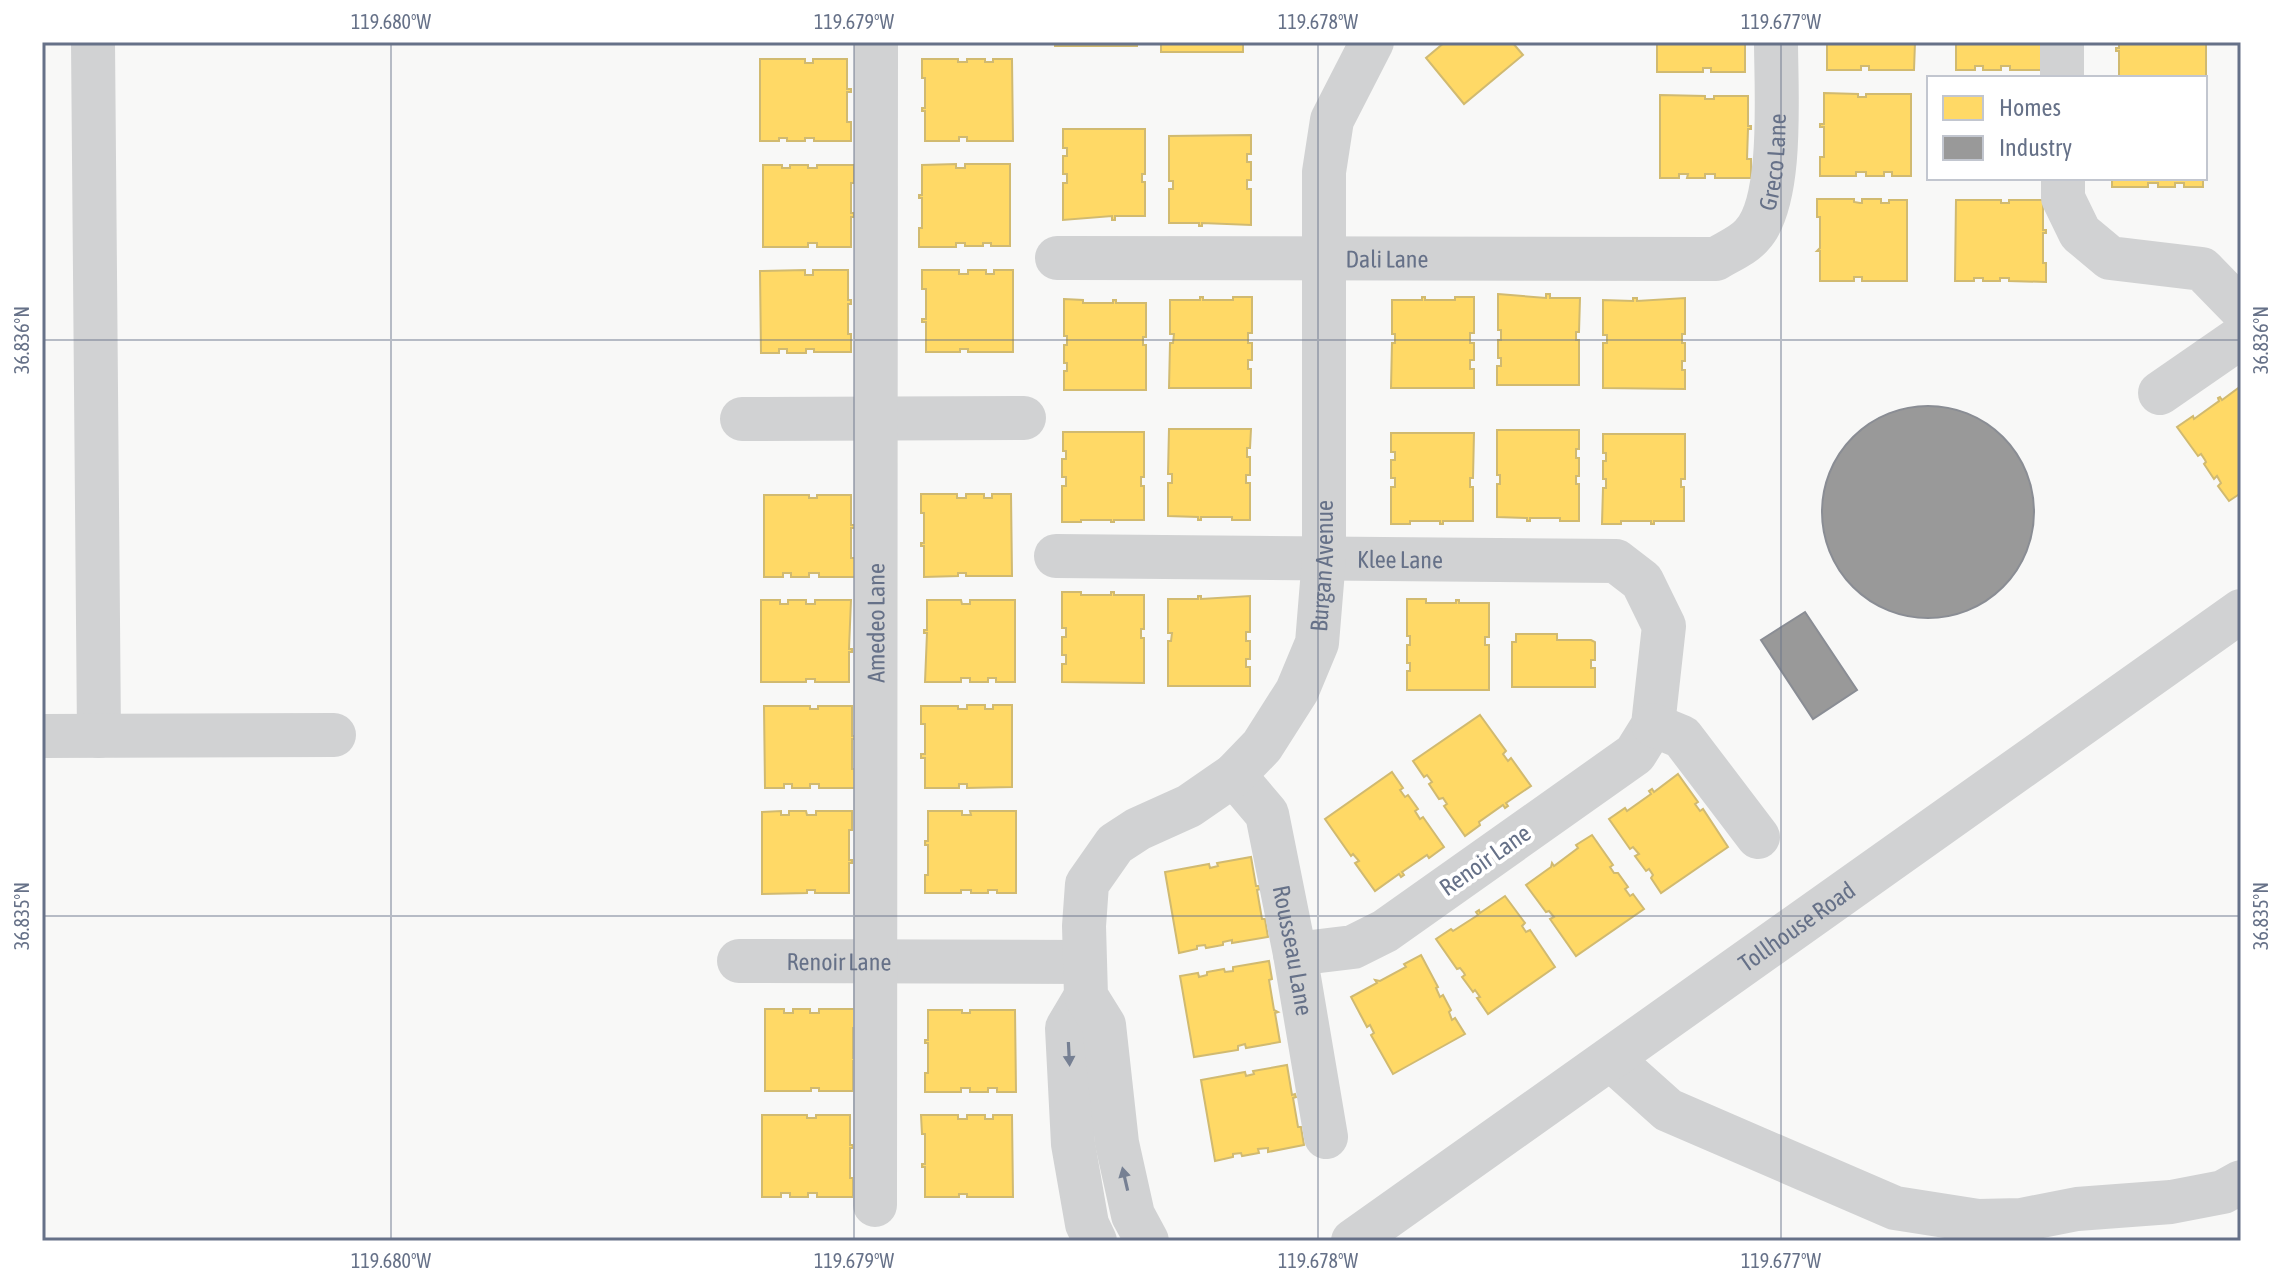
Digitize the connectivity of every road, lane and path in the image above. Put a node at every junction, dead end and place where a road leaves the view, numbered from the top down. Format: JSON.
{"nodes":[{"id":1,"x":93,"y":42,"type":"edge"},
{"id":2,"x":876,"y":42,"type":"edge"},
{"id":3,"x":1372,"y":42,"type":"edge"},
{"id":4,"x":1776,"y":42,"type":"edge"},
{"id":5,"x":2062,"y":42,"type":"edge"},
{"id":6,"x":2062,"y":76,"type":"edge"},
{"id":7,"x":2063,"y":180,"type":"edge"},
{"id":8,"x":1323,"y":257,"type":"junction"},
{"id":9,"x":1057,"y":258,"type":"dead end"},
{"id":10,"x":1716,"y":259,"type":"joint"},
{"id":11,"x":2241,"y":309,"type":"edge"},
{"id":12,"x":2241,"y":337,"type":"edge"},
{"id":13,"x":2160,"y":393,"type":"dead end"},
{"id":14,"x":876,"y":418,"type":"junction"},
{"id":15,"x":1024,"y":418,"type":"dead end"},
{"id":16,"x":742,"y":419,"type":"dead end"},
{"id":17,"x":1056,"y":556,"type":"dead end"},
{"id":18,"x":1324,"y":558,"type":"junction"},
{"id":19,"x":1642,"y":581,"type":"joint"},
{"id":20,"x":2241,"y":611,"type":"edge"},
{"id":21,"x":1653,"y":725,"type":"junction"},
{"id":22,"x":334,"y":735,"type":"dead end"},
{"id":23,"x":42,"y":736,"type":"edge"},
{"id":24,"x":99,"y":736,"type":"junction"},
{"id":25,"x":1234,"y":775,"type":"junction"},
{"id":26,"x":1758,"y":837,"type":"dead end"},
{"id":27,"x":1295,"y":954,"type":"junction"},
{"id":28,"x":739,"y":961,"type":"dead end"},
{"id":29,"x":876,"y":961,"type":"junction"},
{"id":30,"x":1085,"y":979,"type":"junction"},
{"id":31,"x":1611,"y":1059,"type":"junction"},
{"id":32,"x":1092,"y":1115,"type":"junction"},
{"id":33,"x":1326,"y":1137,"type":"dead end"},
{"id":34,"x":2241,"y":1182,"type":"edge"},
{"id":35,"x":875,"y":1205,"type":"dead end"},
{"id":36,"x":2056,"y":1227,"type":"edge"},
{"id":37,"x":1095,"y":1241,"type":"edge"},
{"id":38,"x":1147,"y":1241,"type":"edge"},
{"id":39,"x":1353,"y":1241,"type":"edge"}],
"edges":[{"from":1,"to":24,"type":"street"},
{"from":2,"to":14,"type":"street","name":"Amedeo Lane"},
{"from":3,"to":8,"type":"street","name":"Burgan Avenue"},
{"from":4,"to":10,"type":"street","name":"Greco Lane"},
{"from":5,"to":6,"type":"street"},
{"from":7,"to":11,"type":"street"},
{"from":8,"to":9,"type":"street","name":"Dali Lane"},
{"from":8,"to":10,"type":"street","name":"Dali Lane"},
{"from":8,"to":18,"type":"street","name":"Burgan Avenue"},
{"from":12,"to":13,"type":"street"},
{"from":14,"to":15,"type":"street"},
{"from":14,"to":16,"type":"street"},
{"from":14,"to":29,"type":"street","name":"Amedeo Lane"},
{"from":17,"to":18,"type":"street","name":"Klee Lane"},
{"from":18,"to":19,"type":"street","name":"Klee Lane"},
{"from":18,"to":25,"type":"street","name":"Burgan Avenue"},
{"from":19,"to":21,"type":"street","name":"Renoir Lane"},
{"from":20,"to":31,"type":"street","name":"Tollhouse Road"},
{"from":21,"to":26,"type":"street"},
{"from":21,"to":27,"type":"street","name":"Renoir Lane"},
{"from":22,"to":24,"type":"street"},
{"from":23,"to":24,"type":"street"},
{"from":25,"to":27,"type":"street","name":"Rousseau Lane"},
{"from":25,"to":30,"type":"street","name":"Burgan Avenue"},
{"from":27,"to":33,"type":"street","name":"Rousseau Lane"},
{"from":28,"to":29,"type":"street","name":"Renoir Lane"},
{"from":29,"to":30,"type":"street","name":"Renoir Lane"},
{"from":29,"to":35,"type":"street","name":"Amedeo Lane"},
{"from":30,"to":32,"type":"street","name":"Burgan Avenue"},
{"from":31,"to":36,"type":"street"},
{"from":31,"to":39,"type":"street","name":"Tollhouse Road"},
{"from":32,"to":37,"type":"street","name":"Burgan Avenue"},
{"from":38,"to":32,"type":"street","name":"Burgan Avenue","one_way":true},
{"from":34,"to":36,"type":"street"}]}
